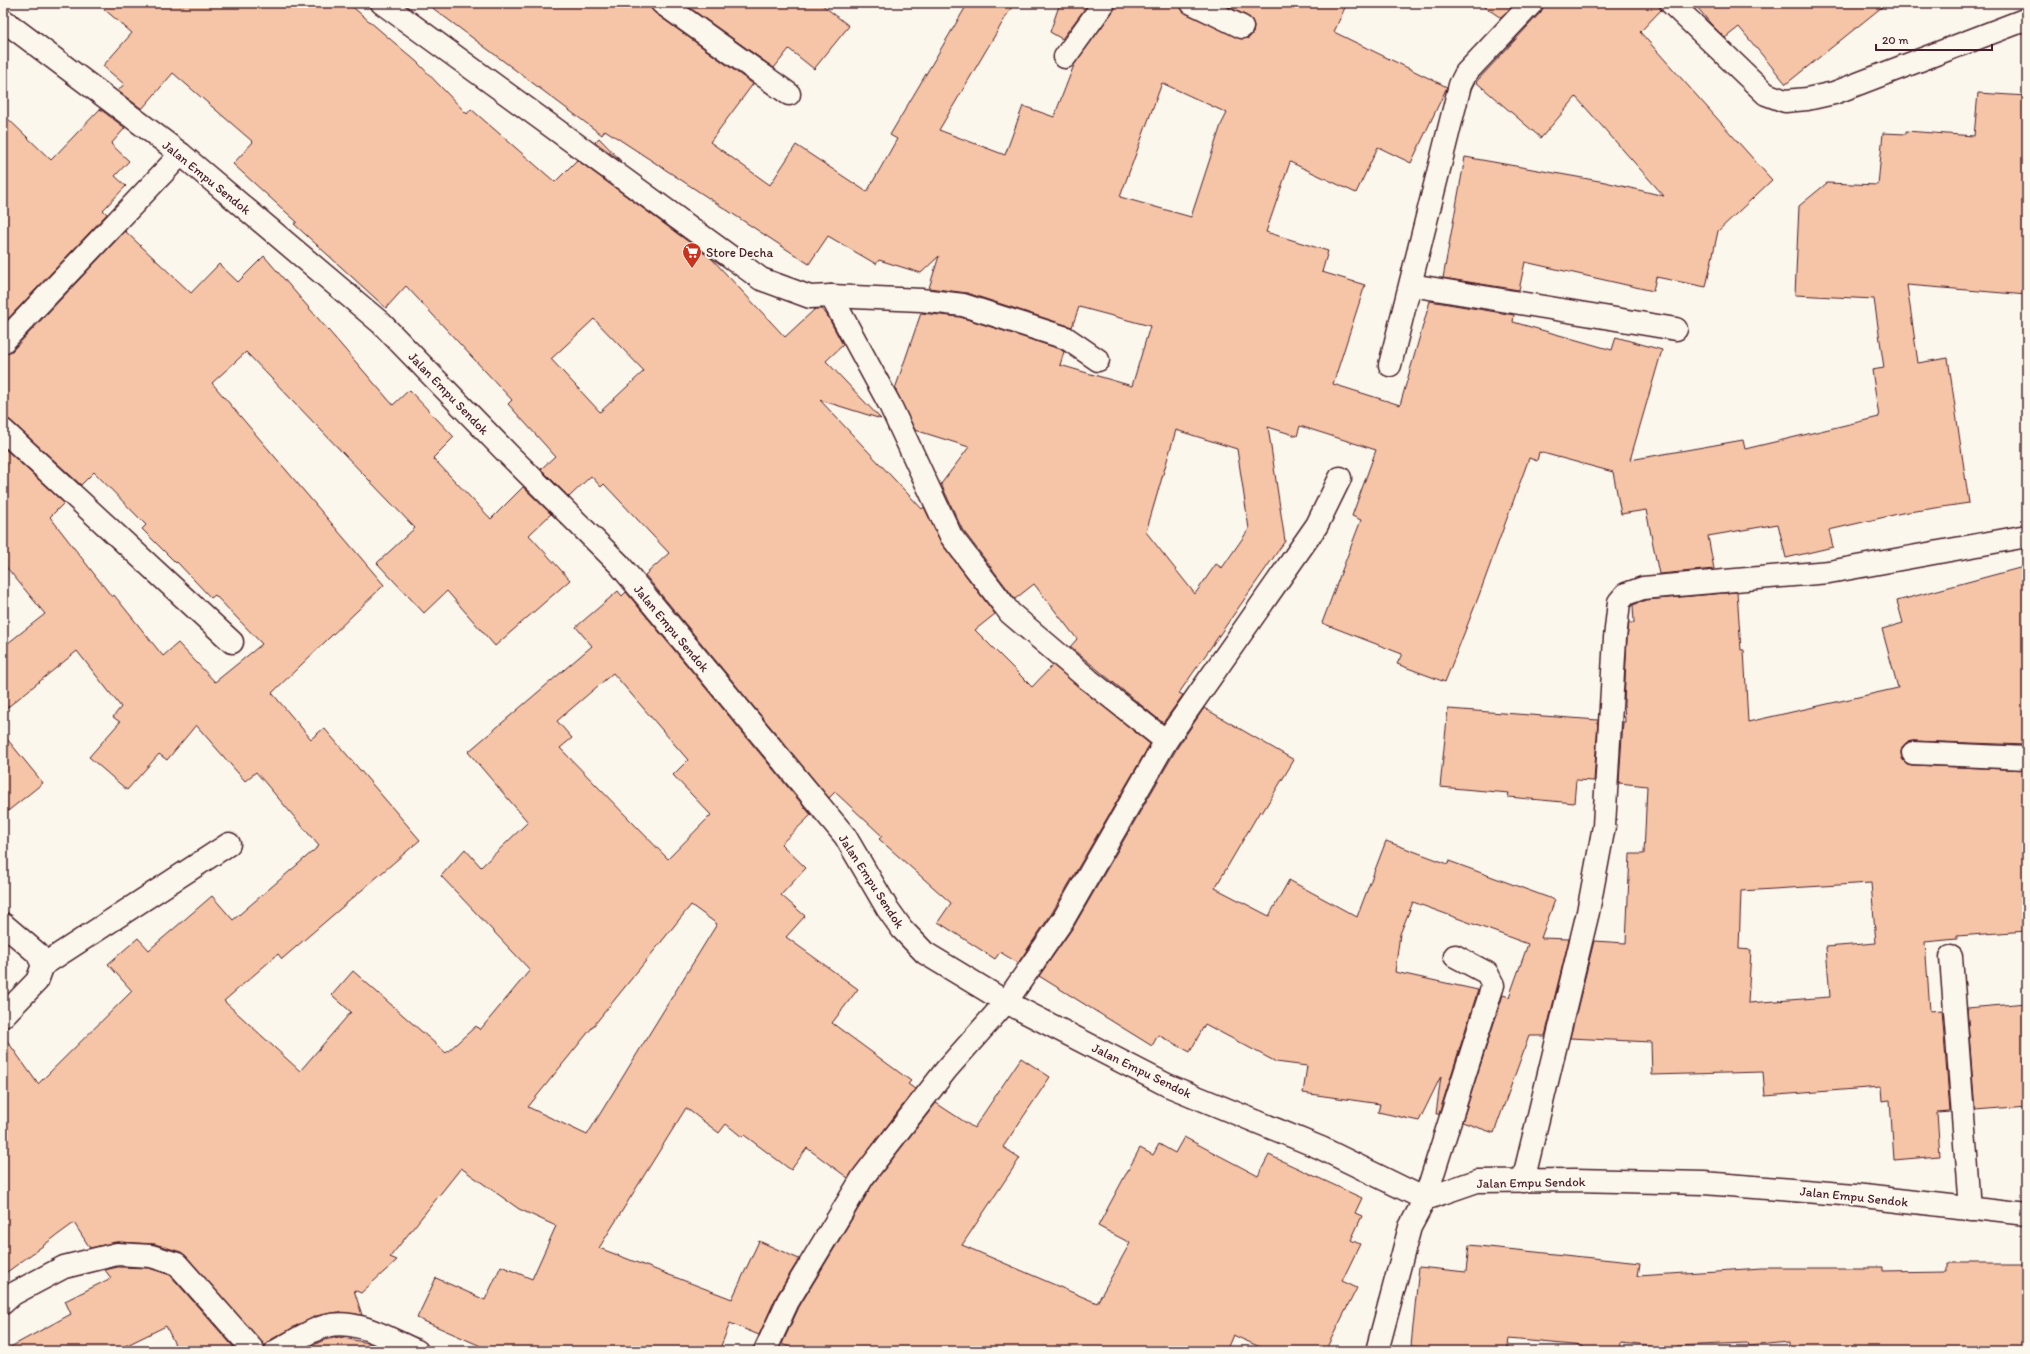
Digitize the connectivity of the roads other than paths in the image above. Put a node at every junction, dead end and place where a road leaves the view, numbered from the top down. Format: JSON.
{"nodes":[{"id":1,"x":382,"y":3,"type":"edge"},
{"id":2,"x":662,"y":3,"type":"edge"},
{"id":3,"x":1104,"y":3,"type":"edge"},
{"id":4,"x":1192,"y":3,"type":"edge"},
{"id":5,"x":1532,"y":3,"type":"edge"},
{"id":6,"x":1671,"y":3,"type":"edge"},
{"id":7,"x":2027,"y":19,"type":"edge"},
{"id":8,"x":3,"y":20,"type":"edge"},
{"id":9,"x":1242,"y":27,"type":"dead end"},
{"id":10,"x":1065,"y":57,"type":"dead end"},
{"id":11,"x":789,"y":94,"type":"dead end"},
{"id":12,"x":181,"y":154,"type":"junction"},
{"id":13,"x":1410,"y":285,"type":"junction"},
{"id":14,"x":831,"y":296,"type":"junction"},
{"id":15,"x":1676,"y":329,"type":"dead end"},
{"id":16,"x":3,"y":342,"type":"edge"},
{"id":17,"x":1098,"y":360,"type":"dead end"},
{"id":18,"x":1390,"y":365,"type":"dead end"},
{"id":19,"x":3,"y":430,"type":"edge"},
{"id":20,"x":1340,"y":478,"type":"dead end"},
{"id":21,"x":2027,"y":536,"type":"edge"},
{"id":22,"x":232,"y":642,"type":"dead end"},
{"id":23,"x":1166,"y":741,"type":"junction"},
{"id":24,"x":1913,"y":753,"type":"dead end"},
{"id":25,"x":2027,"y":758,"type":"edge"},
{"id":26,"x":230,"y":844,"type":"dead end"},
{"id":27,"x":3,"y":924,"type":"edge"},
{"id":28,"x":1456,"y":956,"type":"dead end"},
{"id":29,"x":1951,"y":957,"type":"dead end"},
{"id":30,"x":43,"y":965,"type":"junction"},
{"id":31,"x":1006,"y":1002,"type":"junction"},
{"id":32,"x":3,"y":1016,"type":"edge"},
{"id":33,"x":1523,"y":1181,"type":"junction"},
{"id":34,"x":1425,"y":1199,"type":"junction"},
{"id":35,"x":1970,"y":1209,"type":"junction"},
{"id":36,"x":2027,"y":1215,"type":"edge"},
{"id":37,"x":3,"y":1303,"type":"edge"},
{"id":38,"x":254,"y":1351,"type":"edge"},
{"id":39,"x":276,"y":1351,"type":"edge"},
{"id":40,"x":417,"y":1351,"type":"edge"},
{"id":41,"x":765,"y":1351,"type":"edge"},
{"id":42,"x":1377,"y":1351,"type":"edge"}],
"edges":[{"from":1,"to":14,"type":"street"},
{"from":2,"to":11,"type":"street"},
{"from":3,"to":10,"type":"street"},
{"from":4,"to":9,"type":"street"},
{"from":5,"to":13,"type":"street"},
{"from":6,"to":7,"type":"street"},
{"from":8,"to":12,"type":"street","name":"Jalan Empu Sendok"},
{"from":12,"to":16,"type":"street"},
{"from":12,"to":31,"type":"street","name":"Jalan Empu Sendok"},
{"from":13,"to":15,"type":"street"},
{"from":13,"to":18,"type":"street"},
{"from":14,"to":17,"type":"street"},
{"from":14,"to":23,"type":"street"},
{"from":19,"to":22,"type":"street"},
{"from":20,"to":23,"type":"street"},
{"from":21,"to":33,"type":"street"},
{"from":23,"to":31,"type":"street"},
{"from":24,"to":25,"type":"street"},
{"from":26,"to":30,"type":"street"},
{"from":27,"to":30,"type":"street"},
{"from":28,"to":34,"type":"street"},
{"from":29,"to":35,"type":"street"},
{"from":30,"to":32,"type":"street"},
{"from":31,"to":34,"type":"street","name":"Jalan Empu Sendok"},
{"from":31,"to":41,"type":"street"},
{"from":33,"to":34,"type":"street","name":"Jalan Empu Sendok"},
{"from":33,"to":35,"type":"street","name":"Jalan Empu Sendok"},
{"from":34,"to":42,"type":"street"},
{"from":35,"to":36,"type":"street","name":"Jalan Empu Sendok"},
{"from":37,"to":38,"type":"street"},
{"from":39,"to":40,"type":"street"}]}
